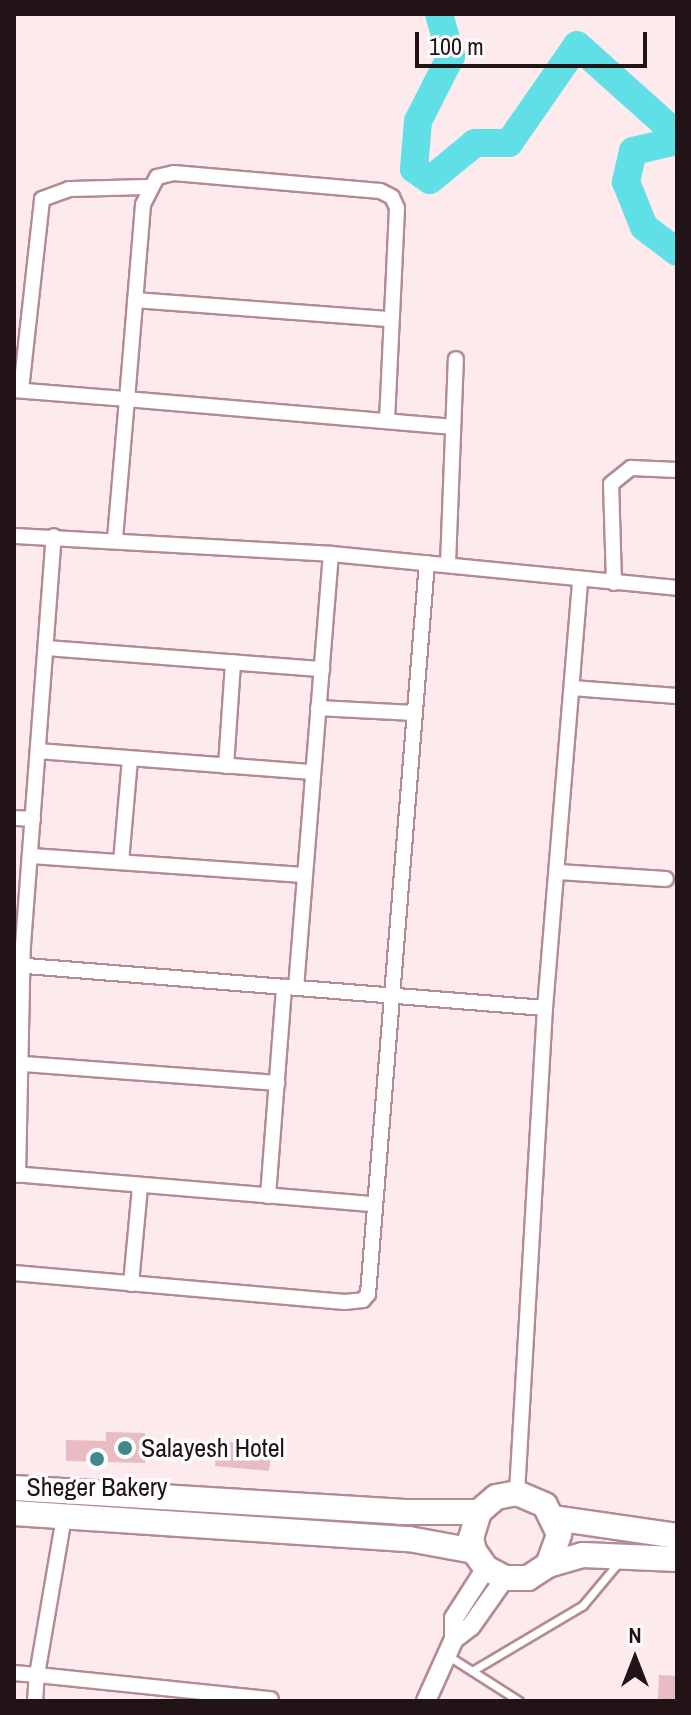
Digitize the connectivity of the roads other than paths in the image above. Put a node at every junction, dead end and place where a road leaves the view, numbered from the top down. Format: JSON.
{"nodes":[{"id":1,"x":148,"y":187,"type":"junction"},
{"id":2,"x":135,"y":300,"type":"junction"},
{"id":3,"x":390,"y":319,"type":"junction"},
{"id":4,"x":456,"y":359,"type":"dead end"},
{"id":5,"x":18,"y":390,"type":"edge"},
{"id":6,"x":127,"y":399,"type":"junction"},
{"id":7,"x":387,"y":421,"type":"junction"},
{"id":8,"x":453,"y":427,"type":"junction"},
{"id":9,"x":677,"y":470,"type":"edge"},
{"id":10,"x":14,"y":536,"type":"edge"},
{"id":11,"x":54,"y":536,"type":"junction"},
{"id":12,"x":115,"y":539,"type":"junction"},
{"id":13,"x":331,"y":554,"type":"junction"},
{"id":14,"x":427,"y":563,"type":"junction"},
{"id":15,"x":448,"y":564,"type":"junction"},
{"id":16,"x":580,"y":581,"type":"junction"},
{"id":17,"x":614,"y":583,"type":"junction"},
{"id":18,"x":677,"y":588,"type":"edge"},
{"id":19,"x":47,"y":648,"type":"junction"},
{"id":20,"x":233,"y":662,"type":"junction"},
{"id":21,"x":322,"y":669,"type":"junction"},
{"id":22,"x":572,"y":688,"type":"junction"},
{"id":23,"x":677,"y":696,"type":"edge"},
{"id":24,"x":318,"y":708,"type":"junction"},
{"id":25,"x":414,"y":713,"type":"junction"},
{"id":26,"x":38,"y":751,"type":"junction"},
{"id":27,"x":130,"y":759,"type":"junction"},
{"id":28,"x":226,"y":766,"type":"junction"},
{"id":29,"x":312,"y":772,"type":"junction"},
{"id":30,"x":14,"y":818,"type":"edge"},
{"id":31,"x":33,"y":819,"type":"junction"},
{"id":32,"x":31,"y":856,"type":"junction"},
{"id":33,"x":121,"y":862,"type":"junction"},
{"id":34,"x":558,"y":872,"type":"junction"},
{"id":35,"x":303,"y":875,"type":"junction"},
{"id":36,"x":666,"y":879,"type":"dead end"},
{"id":37,"x":20,"y":966,"type":"edge"},
{"id":38,"x":290,"y":988,"type":"junction"},
{"id":39,"x":390,"y":995,"type":"junction"},
{"id":40,"x":545,"y":1008,"type":"junction"},
{"id":41,"x":24,"y":1064,"type":"junction"},
{"id":42,"x":277,"y":1083,"type":"junction"},
{"id":43,"x":16,"y":1175,"type":"edge"},
{"id":44,"x":140,"y":1187,"type":"junction"},
{"id":45,"x":268,"y":1196,"type":"junction"},
{"id":46,"x":373,"y":1204,"type":"junction"},
{"id":47,"x":14,"y":1273,"type":"edge"},
{"id":48,"x":131,"y":1284,"type":"junction"},
{"id":49,"x":14,"y":1488,"type":"edge"},
{"id":50,"x":517,"y":1493,"type":"junction"},
{"id":51,"x":479,"y":1512,"type":"junction"},
{"id":52,"x":14,"y":1513,"type":"edge"},
{"id":53,"x":64,"y":1517,"type":"junction"},
{"id":54,"x":554,"y":1518,"type":"junction"},
{"id":55,"x":677,"y":1536,"type":"edge"},
{"id":56,"x":624,"y":1555,"type":"junction"},
{"id":57,"x":677,"y":1559,"type":"edge"},
{"id":58,"x":548,"y":1565,"type":"junction"},
{"id":59,"x":488,"y":1566,"type":"junction"},
{"id":60,"x":450,"y":1647,"type":"junction"},
{"id":61,"x":472,"y":1671,"type":"junction"},
{"id":62,"x":14,"y":1673,"type":"edge"},
{"id":63,"x":37,"y":1675,"type":"junction"},
{"id":64,"x":271,"y":1699,"type":"dead end"},
{"id":65,"x":35,"y":1701,"type":"edge"},
{"id":66,"x":426,"y":1701,"type":"edge"},
{"id":67,"x":519,"y":1701,"type":"edge"}],
"edges":[{"from":1,"to":2,"type":"street"},
{"from":1,"to":3,"type":"street"},
{"from":1,"to":5,"type":"street"},
{"from":2,"to":3,"type":"street"},
{"from":2,"to":6,"type":"street"},
{"from":3,"to":7,"type":"street"},
{"from":4,"to":8,"type":"street"},
{"from":5,"to":6,"type":"street"},
{"from":6,"to":7,"type":"street"},
{"from":6,"to":12,"type":"street"},
{"from":7,"to":8,"type":"street"},
{"from":8,"to":15,"type":"street"},
{"from":9,"to":17,"type":"street"},
{"from":10,"to":11,"type":"street"},
{"from":11,"to":12,"type":"street"},
{"from":11,"to":19,"type":"street"},
{"from":12,"to":13,"type":"street"},
{"from":13,"to":14,"type":"street"},
{"from":13,"to":21,"type":"street"},
{"from":14,"to":15,"type":"street"},
{"from":14,"to":25,"type":"street"},
{"from":15,"to":16,"type":"street"},
{"from":16,"to":17,"type":"street"},
{"from":16,"to":22,"type":"street"},
{"from":17,"to":18,"type":"street"},
{"from":19,"to":20,"type":"street"},
{"from":19,"to":26,"type":"street"},
{"from":20,"to":21,"type":"street"},
{"from":20,"to":28,"type":"street"},
{"from":21,"to":24,"type":"street"},
{"from":22,"to":23,"type":"street"},
{"from":22,"to":34,"type":"street"},
{"from":24,"to":25,"type":"street"},
{"from":24,"to":29,"type":"street"},
{"from":25,"to":39,"type":"street"},
{"from":26,"to":27,"type":"street"},
{"from":26,"to":31,"type":"street"},
{"from":27,"to":28,"type":"street"},
{"from":27,"to":33,"type":"street"},
{"from":28,"to":29,"type":"street"},
{"from":29,"to":35,"type":"street"},
{"from":30,"to":31,"type":"street"},
{"from":31,"to":32,"type":"street"},
{"from":32,"to":33,"type":"street"},
{"from":32,"to":37,"type":"street"},
{"from":33,"to":35,"type":"street"},
{"from":34,"to":36,"type":"street"},
{"from":34,"to":40,"type":"street"},
{"from":35,"to":38,"type":"street"},
{"from":37,"to":38,"type":"street"},
{"from":37,"to":41,"type":"street"},
{"from":38,"to":39,"type":"street"},
{"from":38,"to":42,"type":"street"},
{"from":39,"to":40,"type":"street"},
{"from":39,"to":46,"type":"street"},
{"from":40,"to":50,"type":"street"},
{"from":41,"to":42,"type":"street"},
{"from":41,"to":43,"type":"street"},
{"from":42,"to":45,"type":"street"},
{"from":43,"to":44,"type":"street"},
{"from":44,"to":45,"type":"street"},
{"from":44,"to":48,"type":"street"},
{"from":45,"to":46,"type":"street"},
{"from":46,"to":48,"type":"street"},
{"from":47,"to":48,"type":"street"},
{"from":49,"to":51,"type":"main road"},
{"from":50,"to":51,"type":"main road"},
{"from":50,"to":54,"type":"main road"},
{"from":51,"to":59,"type":"main road"},
{"from":52,"to":53,"type":"main road"},
{"from":53,"to":59,"type":"main road"},
{"from":53,"to":63,"type":"street"},
{"from":54,"to":55,"type":"main road"},
{"from":54,"to":58,"type":"main road"},
{"from":56,"to":57,"type":"main road"},
{"from":56,"to":58,"type":"main road"},
{"from":56,"to":61,"type":"lane"},
{"from":58,"to":59,"type":"main road"},
{"from":59,"to":60,"type":"street"},
{"from":60,"to":61,"type":"lane"},
{"from":60,"to":66,"type":"street"},
{"from":61,"to":67,"type":"lane"},
{"from":62,"to":63,"type":"street"},
{"from":63,"to":64,"type":"street"},
{"from":63,"to":65,"type":"street"}]}
